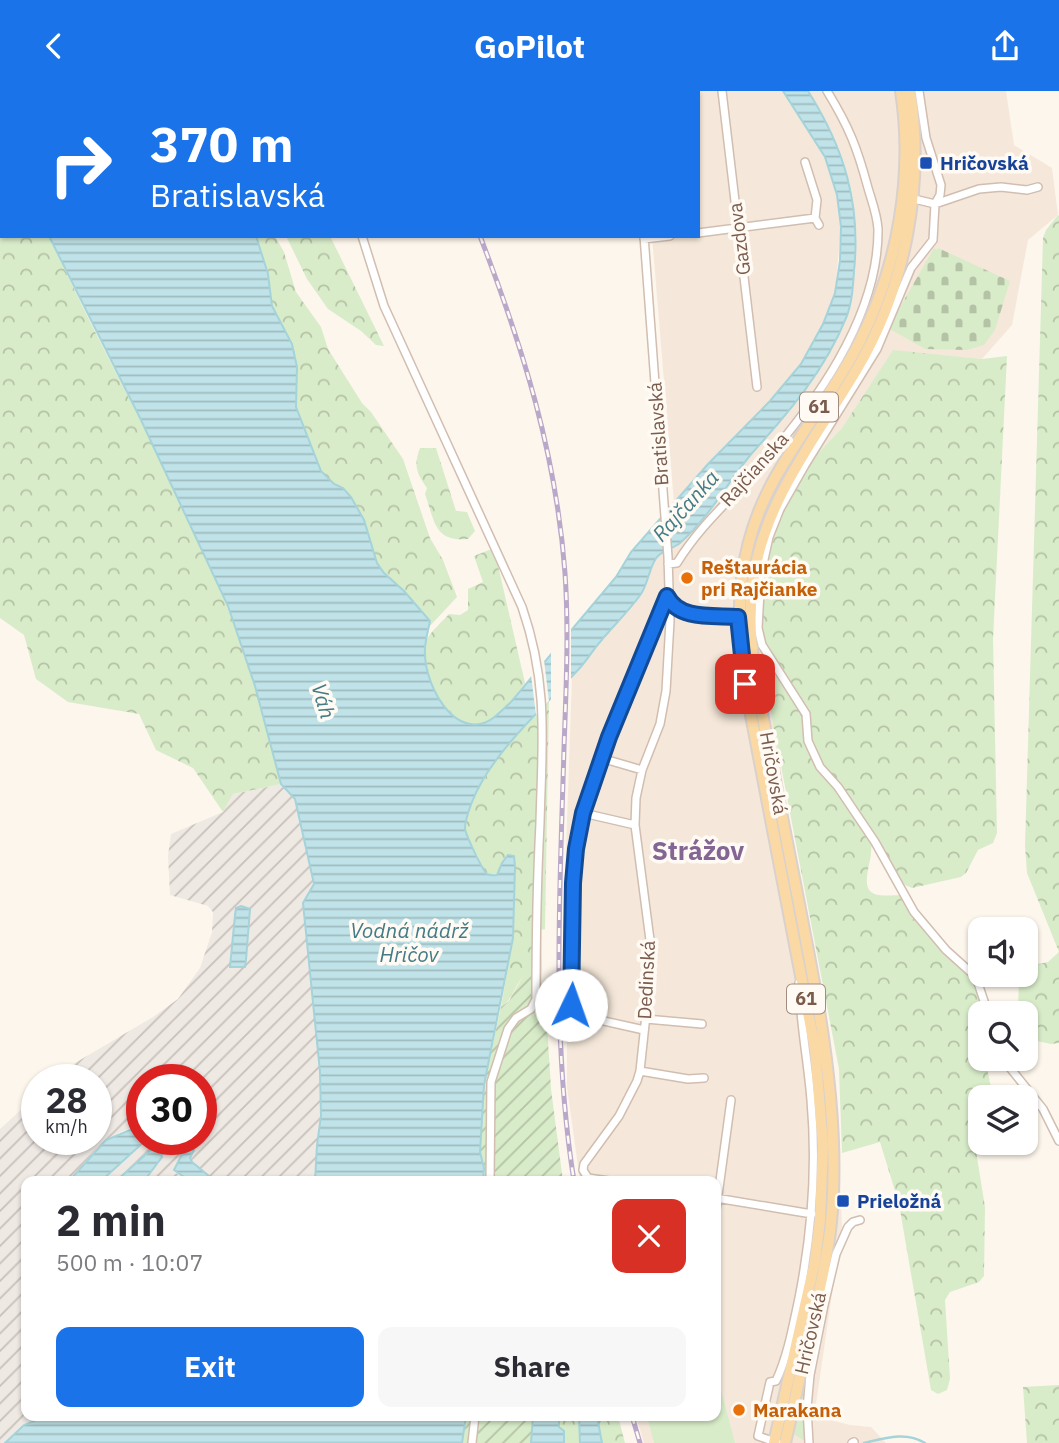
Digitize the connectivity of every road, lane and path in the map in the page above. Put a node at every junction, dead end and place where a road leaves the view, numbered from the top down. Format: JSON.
{"nodes":[{"id":1,"x":722,"y":91,"type":"edge"},
{"id":2,"x":827,"y":91,"type":"edge"},
{"id":3,"x":901,"y":91,"type":"edge"},
{"id":4,"x":909,"y":91,"type":"edge"},
{"id":5,"x":919,"y":91,"type":"edge"},
{"id":6,"x":805,"y":162,"type":"dead end"},
{"id":7,"x":1038,"y":187,"type":"dead end"},
{"id":8,"x":902,"y":197,"type":"junction"},
{"id":9,"x":914,"y":199,"type":"junction"},
{"id":10,"x":935,"y":204,"type":"junction"},
{"id":11,"x":738,"y":228,"type":"junction"},
{"id":12,"x":700,"y":233,"type":"edge"},
{"id":13,"x":363,"y":238,"type":"edge"},
{"id":14,"x":644,"y":238,"type":"edge"},
{"id":15,"x":757,"y":387,"type":"dead end"},
{"id":16,"x":668,"y":561,"type":"junction"},
{"id":17,"x":667,"y":596,"type":"junction"},
{"id":18,"x":738,"y":617,"type":"junction"},
{"id":19,"x":601,"y":758,"type":"junction"},
{"id":20,"x":642,"y":770,"type":"junction"},
{"id":21,"x":583,"y":813,"type":"junction"},
{"id":22,"x":635,"y":825,"type":"junction"},
{"id":23,"x":798,"y":965,"type":"junction"},
{"id":24,"x":984,"y":1001,"type":"edge"},
{"id":25,"x":646,"y":1019,"type":"junction"},
{"id":26,"x":702,"y":1024,"type":"dead end"},
{"id":27,"x":644,"y":1030,"type":"junction"},
{"id":28,"x":640,"y":1071,"type":"junction"},
{"id":29,"x":1013,"y":1071,"type":"edge"},
{"id":30,"x":704,"y":1079,"type":"dead end"},
{"id":31,"x":731,"y":1100,"type":"dead end"},
{"id":32,"x":1059,"y":1141,"type":"edge"},
{"id":33,"x":490,"y":1176,"type":"edge"},
{"id":34,"x":588,"y":1176,"type":"edge"},
{"id":35,"x":720,"y":1176,"type":"edge"},
{"id":36,"x":721,"y":1200,"type":"edge"},
{"id":37,"x":812,"y":1214,"type":"junction"},
{"id":38,"x":860,"y":1220,"type":"dead end"},
{"id":39,"x":782,"y":1382,"type":"junction"},
{"id":40,"x":474,"y":1421,"type":"edge"},
{"id":41,"x":778,"y":1442,"type":"edge"},
{"id":42,"x":472,"y":1443,"type":"edge"},
{"id":43,"x":809,"y":1443,"type":"edge"}],
"edges":[{"from":1,"to":11,"type":"street","name":"Gazdova"},
{"from":2,"to":16,"type":"street","name":"Rajčianska"},
{"from":3,"to":8,"type":"main road","name":"Hričovská","number":"61"},
{"from":4,"to":9,"type":"main road","name":"Hričovská","number":"61"},
{"from":5,"to":10,"type":"street","name":"Hričovská"},
{"from":6,"to":11,"type":"street"},
{"from":7,"to":10,"type":"street"},
{"from":8,"to":9,"type":"street"},
{"from":8,"to":18,"type":"main road","name":"Hričovská","number":"61"},
{"from":9,"to":10,"type":"street"},
{"from":9,"to":41,"type":"main road","name":"Hričovská","number":"61"},
{"from":10,"to":24,"type":"street","name":"Hričovská"},
{"from":11,"to":12,"type":"street"},
{"from":11,"to":15,"type":"street","name":"Gazdova"},
{"from":13,"to":33,"type":"street"},
{"from":14,"to":16,"type":"street","name":"Bratislavská"},
{"from":16,"to":17,"type":"street","name":"Bratislavská"},
{"from":17,"to":18,"type":"street"},
{"from":17,"to":19,"type":"street"},
{"from":17,"to":20,"type":"street","name":"Dedinská"},
{"from":18,"to":23,"type":"main road","name":"Hričovská","number":"61"},
{"from":19,"to":20,"type":"street"},
{"from":19,"to":21,"type":"street"},
{"from":20,"to":22,"type":"street","name":"Dedinská"},
{"from":21,"to":22,"type":"street"},
{"from":21,"to":27,"type":"street"},
{"from":22,"to":25,"type":"street","name":"Dedinská"},
{"from":23,"to":37,"type":"street","name":"Hričovská"},
{"from":23,"to":39,"type":"main road","name":"Hričovská","number":"61"},
{"from":25,"to":26,"type":"street"},
{"from":25,"to":27,"type":"street","name":"Dedinská"},
{"from":27,"to":28,"type":"street","name":"Dedinská"},
{"from":28,"to":30,"type":"street"},
{"from":28,"to":34,"type":"street","name":"Dedinská"},
{"from":29,"to":32,"type":"street"},
{"from":31,"to":35,"type":"street"},
{"from":36,"to":37,"type":"street"},
{"from":37,"to":39,"type":"street","name":"Hričovská"},
{"from":38,"to":43,"type":"street"},
{"from":39,"to":41,"type":"main road","name":"Hričovská","number":"61"},
{"from":39,"to":41,"type":"street","name":"Hričovská"},
{"from":40,"to":42,"type":"street"}]}
